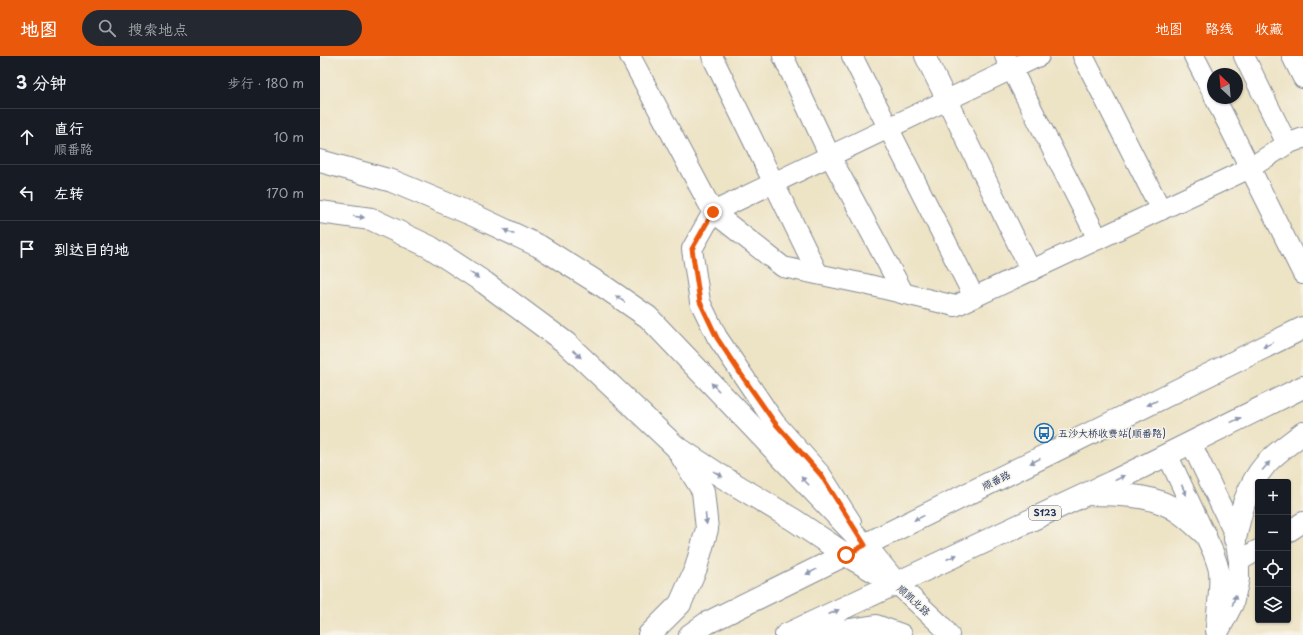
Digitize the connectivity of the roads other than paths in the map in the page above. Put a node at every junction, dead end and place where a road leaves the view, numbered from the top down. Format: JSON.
{"nodes":[{"id":1,"x":630,"y":56,"type":"edge"},
{"id":2,"x":712,"y":56,"type":"edge"},
{"id":3,"x":783,"y":56,"type":"edge"},
{"id":4,"x":852,"y":56,"type":"edge"},
{"id":5,"x":925,"y":56,"type":"edge"},
{"id":6,"x":1039,"y":56,"type":"edge"},
{"id":7,"x":1083,"y":56,"type":"edge"},
{"id":8,"x":1194,"y":56,"type":"edge"},
{"id":9,"x":1244,"y":56,"type":"edge"},
{"id":10,"x":1292,"y":56,"type":"edge"},
{"id":11,"x":1008,"y":63,"type":"edge"},
{"id":12,"x":1303,"y":78,"type":"edge"},
{"id":13,"x":1207,"y":81,"type":"edge"},
{"id":14,"x":948,"y":100,"type":"junction"},
{"id":15,"x":1218,"y":104,"type":"edge"},
{"id":16,"x":888,"y":128,"type":"junction"},
{"id":17,"x":1295,"y":141,"type":"edge"},
{"id":18,"x":830,"y":156,"type":"junction"},
{"id":19,"x":320,"y":161,"type":"edge"},
{"id":20,"x":1250,"y":168,"type":"junction"},
{"id":21,"x":774,"y":183,"type":"junction"},
{"id":22,"x":1161,"y":210,"type":"junction"},
{"id":23,"x":320,"y":212,"type":"edge"},
{"id":24,"x":713,"y":212,"type":"junction"},
{"id":25,"x":1098,"y":239,"type":"junction"},
{"id":26,"x":1031,"y":271,"type":"junction"},
{"id":27,"x":818,"y":274,"type":"junction"},
{"id":28,"x":1303,"y":274,"type":"edge"},
{"id":29,"x":904,"y":294,"type":"junction"},
{"id":30,"x":974,"y":297,"type":"junction"},
{"id":31,"x":1303,"y":328,"type":"edge"},
{"id":32,"x":1303,"y":387,"type":"edge"},
{"id":33,"x":1303,"y":433,"type":"edge"},
{"id":34,"x":1191,"y":443,"type":"junction"},
{"id":35,"x":675,"y":446,"type":"junction"},
{"id":36,"x":1168,"y":454,"type":"junction"},
{"id":37,"x":1085,"y":494,"type":"junction"},
{"id":38,"x":1303,"y":522,"type":"edge"},
{"id":39,"x":1291,"y":530,"type":"edge"},
{"id":40,"x":1205,"y":534,"type":"junction"},
{"id":41,"x":1235,"y":539,"type":"junction"},
{"id":42,"x":865,"y":545,"type":"junction"},
{"id":43,"x":1256,"y":551,"type":"edge"},
{"id":44,"x":846,"y":555,"type":"junction"},
{"id":45,"x":1239,"y":561,"type":"junction"},
{"id":46,"x":896,"y":583,"type":"junction"},
{"id":47,"x":649,"y":635,"type":"edge"},
{"id":48,"x":690,"y":635,"type":"edge"},
{"id":49,"x":786,"y":635,"type":"edge"},
{"id":50,"x":817,"y":635,"type":"edge"},
{"id":51,"x":901,"y":635,"type":"edge"},
{"id":52,"x":949,"y":635,"type":"edge"},
{"id":53,"x":1216,"y":635,"type":"edge"}],
"edges":[{"from":1,"to":24,"type":"street"},
{"from":2,"to":21,"type":"street"},
{"from":3,"to":18,"type":"street"},
{"from":4,"to":16,"type":"street"},
{"from":5,"to":14,"type":"street"},
{"from":6,"to":11,"type":"street"},
{"from":7,"to":22,"type":"street"},
{"from":8,"to":13,"type":"street"},
{"from":9,"to":17,"type":"street"},
{"from":10,"to":12,"type":"street"},
{"from":11,"to":14,"type":"street"},
{"from":11,"to":25,"type":"street"},
{"from":14,"to":16,"type":"street"},
{"from":14,"to":26,"type":"street"},
{"from":15,"to":20,"type":"street"},
{"from":16,"to":18,"type":"street"},
{"from":16,"to":30,"type":"street"},
{"from":17,"to":20,"type":"street"},
{"from":18,"to":21,"type":"street"},
{"from":18,"to":29,"type":"street"},
{"from":42,"to":19,"type":"main road","one_way":true},
{"from":20,"to":22,"type":"street"},
{"from":20,"to":28,"type":"street"},
{"from":21,"to":24,"type":"street"},
{"from":21,"to":27,"type":"street"},
{"from":22,"to":25,"type":"street"},
{"from":23,"to":35,"type":"main road","one_way":true},
{"from":24,"to":27,"type":"street"},
{"from":24,"to":42,"type":"street"},
{"from":25,"to":26,"type":"street"},
{"from":26,"to":30,"type":"street"},
{"from":27,"to":29,"type":"street"},
{"from":29,"to":30,"type":"street"},
{"from":31,"to":42,"type":"main road","name":"顺番路","one_way":true},
{"from":34,"to":32,"type":"main road","number":"S123","one_way":true},
{"from":41,"to":33,"type":"main road","one_way":true},
{"from":34,"to":36,"type":"main road","number":"S123"},
{"from":34,"to":41,"type":"street"},
{"from":35,"to":44,"type":"main road","one_way":true},
{"from":35,"to":47,"type":"main road","one_way":true},
{"from":37,"to":36,"type":"main road","number":"S123","one_way":true},
{"from":36,"to":40,"type":"street","one_way":true},
{"from":37,"to":40,"type":"main road"},
{"from":46,"to":37,"type":"main road","number":"S123","one_way":true},
{"from":38,"to":39,"type":"street"},
{"from":40,"to":53,"type":"street"},
{"from":41,"to":45,"type":"street"},
{"from":42,"to":44,"type":"main road","name":"顺番路"},
{"from":42,"to":46,"type":"main road"},
{"from":43,"to":45,"type":"street"},
{"from":44,"to":46,"type":"main road"},
{"from":44,"to":48,"type":"main road","name":"顺番路","one_way":true},
{"from":53,"to":45,"type":"street","one_way":true},
{"from":49,"to":46,"type":"main road","number":"S123","one_way":true},
{"from":46,"to":52,"type":"street","name":"顺凯北路"},
{"from":50,"to":51,"type":"main road"}]}
